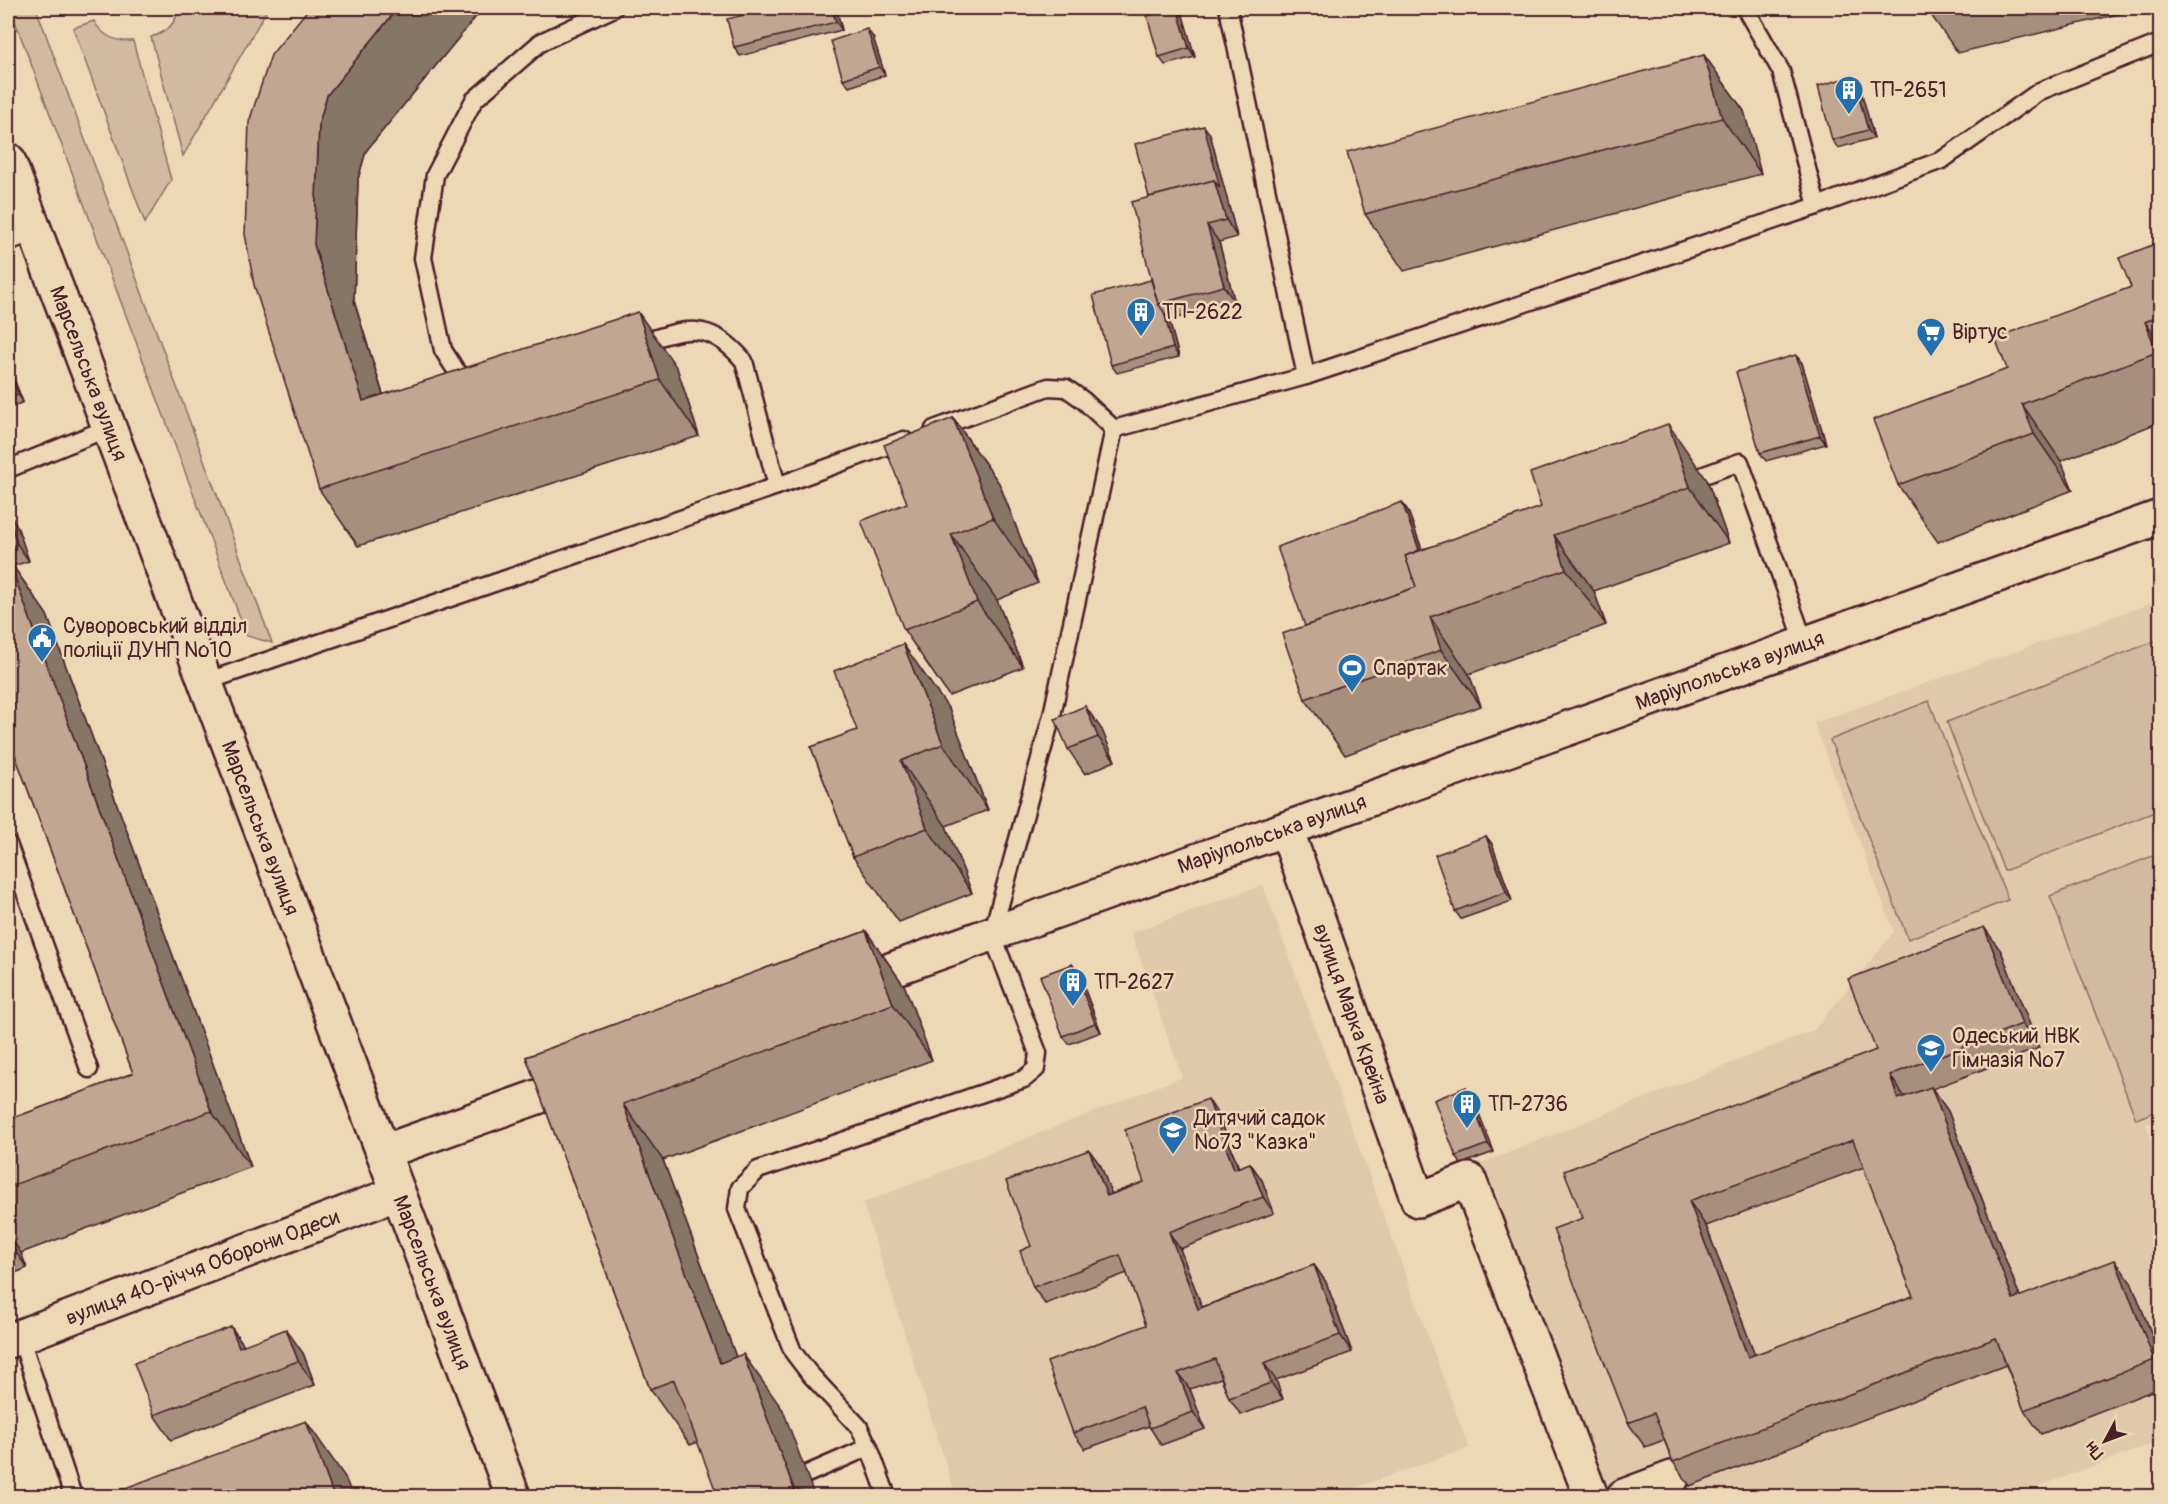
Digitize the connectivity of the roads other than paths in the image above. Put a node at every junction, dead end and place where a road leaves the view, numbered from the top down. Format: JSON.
{"nodes":[{"id":1,"x":614,"y":8,"type":"edge"},
{"id":2,"x":1228,"y":8,"type":"edge"},
{"id":3,"x":1745,"y":8,"type":"edge"},
{"id":4,"x":2160,"y":43,"type":"edge"},
{"id":5,"x":8,"y":160,"type":"edge"},
{"id":6,"x":1817,"y":206,"type":"junction"},
{"id":7,"x":21,"y":237,"type":"edge"},
{"id":8,"x":615,"y":352,"type":"edge"},
{"id":9,"x":1306,"y":376,"type":"junction"},
{"id":10,"x":488,"y":387,"type":"edge"},
{"id":11,"x":108,"y":428,"type":"junction"},
{"id":12,"x":1114,"y":429,"type":"junction"},
{"id":13,"x":8,"y":469,"type":"edge"},
{"id":14,"x":777,"y":486,"type":"junction"},
{"id":15,"x":1663,"y":490,"type":"edge"},
{"id":16,"x":2160,"y":517,"type":"edge"},
{"id":17,"x":1805,"y":644,"type":"junction"},
{"id":18,"x":205,"y":682,"type":"junction"},
{"id":19,"x":1286,"y":830,"type":"junction"},
{"id":20,"x":8,"y":844,"type":"edge"},
{"id":21,"x":992,"y":934,"type":"junction"},
{"id":22,"x":829,"y":993,"type":"edge"},
{"id":23,"x":89,"y":1069,"type":"dead end"},
{"id":24,"x":604,"y":1073,"type":"edge"},
{"id":25,"x":383,"y":1152,"type":"junction"},
{"id":26,"x":398,"y":1192,"type":"junction"},
{"id":27,"x":14,"y":1339,"type":"edge"},
{"id":28,"x":869,"y":1447,"type":"junction"},
{"id":29,"x":807,"y":1474,"type":"dead end"},
{"id":30,"x":1672,"y":1478,"type":"edge"},
{"id":31,"x":73,"y":1497,"type":"edge"},
{"id":32,"x":513,"y":1497,"type":"edge"},
{"id":33,"x":887,"y":1497,"type":"edge"},
{"id":34,"x":1591,"y":1497,"type":"edge"},
{"id":35,"x":1624,"y":1497,"type":"edge"}],
"edges":[{"from":1,"to":10,"type":"lane"},
{"from":2,"to":9,"type":"lane"},
{"from":3,"to":6,"type":"lane"},
{"from":4,"to":6,"type":"lane"},
{"from":5,"to":7,"type":"street","name":"Марсельська вулиця"},
{"from":6,"to":9,"type":"lane"},
{"from":7,"to":11,"type":"street","name":"Марсельська вулиця"},
{"from":8,"to":14,"type":"lane"},
{"from":9,"to":12,"type":"lane"},
{"from":11,"to":13,"type":"lane"},
{"from":11,"to":18,"type":"street","name":"Марсельська вулиця"},
{"from":12,"to":14,"type":"lane"},
{"from":12,"to":21,"type":"lane"},
{"from":14,"to":18,"type":"lane"},
{"from":15,"to":17,"type":"lane"},
{"from":16,"to":17,"type":"street","name":"Маріупольська вулиця"},
{"from":17,"to":19,"type":"street","name":"Маріупольська вулиця"},
{"from":18,"to":25,"type":"street","name":"Марсельська вулиця"},
{"from":19,"to":21,"type":"street","name":"Маріупольська вулиця"},
{"from":19,"to":34,"type":"street","name":"вулиця Марка Крейна"},
{"from":20,"to":23,"type":"lane"},
{"from":21,"to":22,"type":"street","name":"Маріупольська вулиця"},
{"from":21,"to":28,"type":"lane"},
{"from":24,"to":25,"type":"street"},
{"from":25,"to":26,"type":"street","name":"Марсельська вулиця"},
{"from":26,"to":27,"type":"street","name":"вулиця 40-річчя Оборони Одеси"},
{"from":26,"to":32,"type":"street","name":"Марсельська вулиця"},
{"from":27,"to":31,"type":"lane"},
{"from":28,"to":29,"type":"lane"},
{"from":28,"to":33,"type":"lane"},
{"from":30,"to":35,"type":"street"}]}
